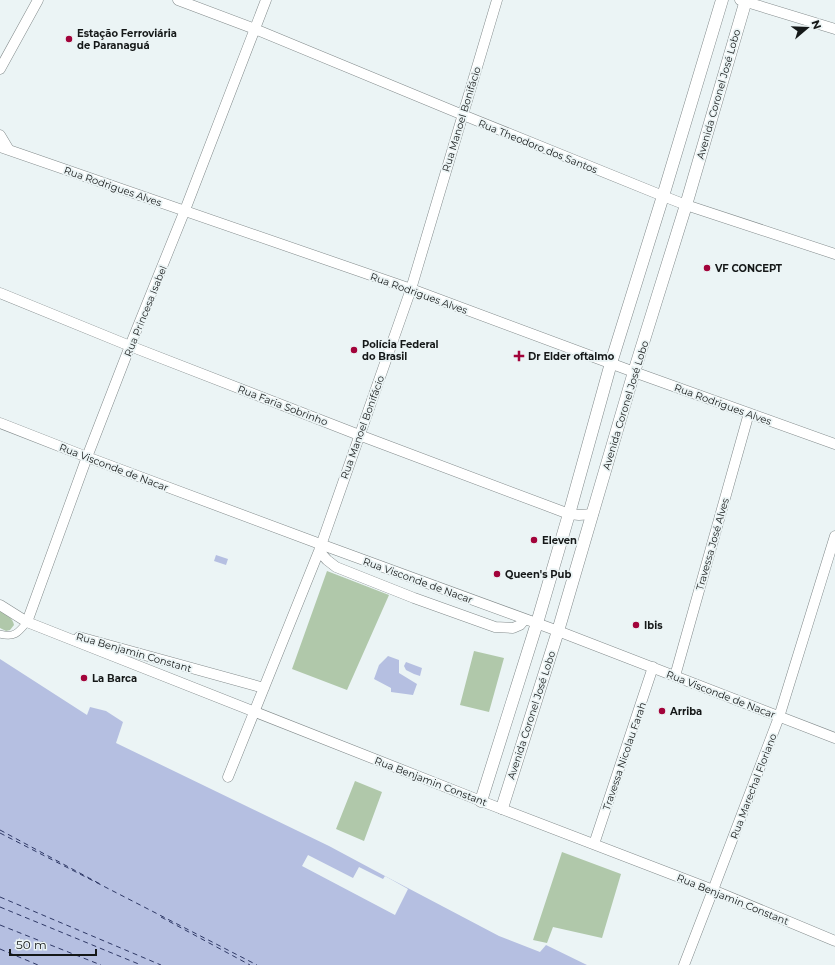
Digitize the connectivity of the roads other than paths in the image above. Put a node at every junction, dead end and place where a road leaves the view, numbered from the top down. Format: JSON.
{"nodes":[{"id":1,"x":38,"y":0,"type":"edge"},
{"id":2,"x":178,"y":0,"type":"edge"},
{"id":3,"x":266,"y":0,"type":"edge"},
{"id":4,"x":497,"y":0,"type":"edge"},
{"id":5,"x":722,"y":0,"type":"edge"},
{"id":6,"x":744,"y":1,"type":"edge"},
{"id":7,"x":255,"y":29,"type":"junction"},
{"id":8,"x":835,"y":29,"type":"edge"},
{"id":9,"x":0,"y":69,"type":"edge"},
{"id":10,"x":463,"y":115,"type":"junction"},
{"id":11,"x":0,"y":134,"type":"edge"},
{"id":12,"x":4,"y":148,"type":"edge"},
{"id":13,"x":663,"y":196,"type":"junction"},
{"id":14,"x":686,"y":205,"type":"junction"},
{"id":15,"x":185,"y":210,"type":"junction"},
{"id":16,"x":835,"y":254,"type":"edge"},
{"id":17,"x":411,"y":289,"type":"junction"},
{"id":18,"x":0,"y":293,"type":"edge"},
{"id":19,"x":130,"y":346,"type":"junction"},
{"id":20,"x":611,"y":363,"type":"junction"},
{"id":21,"x":634,"y":372,"type":"junction"},
{"id":22,"x":749,"y":413,"type":"junction"},
{"id":23,"x":0,"y":423,"type":"edge"},
{"id":24,"x":359,"y":434,"type":"junction"},
{"id":25,"x":835,"y":444,"type":"edge"},
{"id":26,"x":88,"y":457,"type":"junction"},
{"id":27,"x":569,"y":514,"type":"junction"},
{"id":28,"x":593,"y":514,"type":"junction"},
{"id":29,"x":835,"y":536,"type":"edge"},
{"id":30,"x":319,"y":548,"type":"junction"},
{"id":31,"x":0,"y":604,"type":"edge"},
{"id":32,"x":525,"y":619,"type":"junction"},
{"id":33,"x":27,"y":622,"type":"junction"},
{"id":34,"x":537,"y":623,"type":"junction"},
{"id":35,"x":558,"y":631,"type":"junction"},
{"id":36,"x":0,"y":634,"type":"edge"},
{"id":37,"x":653,"y":667,"type":"junction"},
{"id":38,"x":675,"y":676,"type":"junction"},
{"id":39,"x":264,"y":688,"type":"junction"},
{"id":40,"x":255,"y":712,"type":"junction"},
{"id":41,"x":779,"y":717,"type":"junction"},
{"id":42,"x":835,"y":738,"type":"edge"},
{"id":43,"x":228,"y":777,"type":"dead end"},
{"id":44,"x":481,"y":801,"type":"junction"},
{"id":45,"x":502,"y":808,"type":"junction"},
{"id":46,"x":594,"y":844,"type":"junction"},
{"id":47,"x":713,"y":890,"type":"junction"},
{"id":48,"x":835,"y":941,"type":"edge"},
{"id":49,"x":684,"y":965,"type":"edge"}],
"edges":[{"from":1,"to":9,"type":"street"},
{"from":2,"to":7,"type":"street","name":"Rua Theodoro dos Santos"},
{"from":3,"to":7,"type":"street","name":"Rua Princesa Isabel"},
{"from":4,"to":10,"type":"street","name":"Rua Manoel Bonifácio"},
{"from":5,"to":13,"type":"street","name":"Avenida Coronel José Lobo"},
{"from":6,"to":8,"type":"street"},
{"from":6,"to":14,"type":"street","name":"Avenida Coronel José Lobo"},
{"from":7,"to":10,"type":"street","name":"Rua Theodoro dos Santos"},
{"from":7,"to":15,"type":"street","name":"Rua Princesa Isabel"},
{"from":10,"to":13,"type":"street","name":"Rua Theodoro dos Santos"},
{"from":10,"to":17,"type":"street","name":"Rua Manoel Bonifácio"},
{"from":11,"to":12,"type":"street"},
{"from":12,"to":15,"type":"street","name":"Rua Rodrigues Alves"},
{"from":13,"to":14,"type":"street","name":"Rua Theodoro dos Santos"},
{"from":13,"to":20,"type":"street","name":"Avenida Coronel José Lobo"},
{"from":14,"to":16,"type":"street","name":"Rua Theodoro dos Santos"},
{"from":14,"to":21,"type":"street","name":"Avenida Coronel José Lobo"},
{"from":15,"to":17,"type":"street","name":"Rua Rodrigues Alves"},
{"from":15,"to":19,"type":"street","name":"Rua Princesa Isabel"},
{"from":17,"to":20,"type":"street","name":"Rua Rodrigues Alves"},
{"from":17,"to":24,"type":"street","name":"Rua Manoel Bonifácio"},
{"from":18,"to":19,"type":"street","name":"Rua Faria Sobrinho"},
{"from":19,"to":24,"type":"street","name":"Rua Faria Sobrinho"},
{"from":19,"to":26,"type":"street","name":"Rua Princesa Isabel"},
{"from":20,"to":21,"type":"street","name":"Rua Rodrigues Alves"},
{"from":20,"to":27,"type":"street","name":"Avenida Coronel José Lobo"},
{"from":21,"to":22,"type":"street","name":"Rua Rodrigues Alves"},
{"from":21,"to":28,"type":"street","name":"Avenida Coronel José Lobo"},
{"from":22,"to":25,"type":"street","name":"Rua Rodrigues Alves"},
{"from":22,"to":38,"type":"street","name":"Travessa José Alves"},
{"from":23,"to":26,"type":"street","name":"Rua Visconde de Nacar"},
{"from":24,"to":27,"type":"street","name":"Rua Faria Sobrinho"},
{"from":24,"to":30,"type":"street","name":"Rua Manoel Bonifácio"},
{"from":26,"to":30,"type":"street","name":"Rua Visconde de Nacar"},
{"from":26,"to":33,"type":"street","name":"Rua Princesa Isabel"},
{"from":27,"to":28,"type":"street"},
{"from":27,"to":34,"type":"street","name":"Avenida Coronel José Lobo"},
{"from":28,"to":35,"type":"street","name":"Avenida Coronel José Lobo"},
{"from":29,"to":41,"type":"street","name":"Rua Marechal Floriano"},
{"from":30,"to":32,"type":"street","name":"Rua Visconde de Nacar"},
{"from":30,"to":32,"type":"street"},
{"from":30,"to":39,"type":"street","name":"Rua Manoel Bonifácio"},
{"from":31,"to":33,"type":"street"},
{"from":32,"to":34,"type":"street","name":"Rua Visconde de Nacar"},
{"from":33,"to":36,"type":"street"},
{"from":33,"to":39,"type":"street","name":"Rua Benjamin Constant"},
{"from":33,"to":40,"type":"street","name":"Rua Benjamin Constant"},
{"from":34,"to":35,"type":"street","name":"Rua Visconde de Nacar"},
{"from":34,"to":44,"type":"street","name":"Avenida Coronel José Lobo"},
{"from":35,"to":37,"type":"street","name":"Rua Visconde de Nacar"},
{"from":35,"to":45,"type":"street","name":"Avenida Coronel José Lobo"},
{"from":37,"to":38,"type":"street","name":"Rua Visconde de Nacar"},
{"from":37,"to":46,"type":"street","name":"Travessa Nicolau Farah"},
{"from":38,"to":41,"type":"street","name":"Rua Visconde de Nacar"},
{"from":39,"to":40,"type":"street","name":"Rua Manoel Bonifácio"},
{"from":40,"to":43,"type":"street","name":"Rua Manoel Bonifácio"},
{"from":40,"to":44,"type":"street","name":"Rua Benjamin Constant"},
{"from":41,"to":42,"type":"street","name":"Rua Visconde de Nacar"},
{"from":41,"to":47,"type":"street","name":"Rua Marechal Floriano"},
{"from":44,"to":45,"type":"street","name":"Rua Benjamin Constant"},
{"from":45,"to":46,"type":"street","name":"Rua Benjamin Constant"},
{"from":46,"to":47,"type":"street","name":"Rua Benjamin Constant"},
{"from":47,"to":48,"type":"street","name":"Rua Benjamin Constant"},
{"from":47,"to":49,"type":"street","name":"Rua Marechal Floriano"}]}
